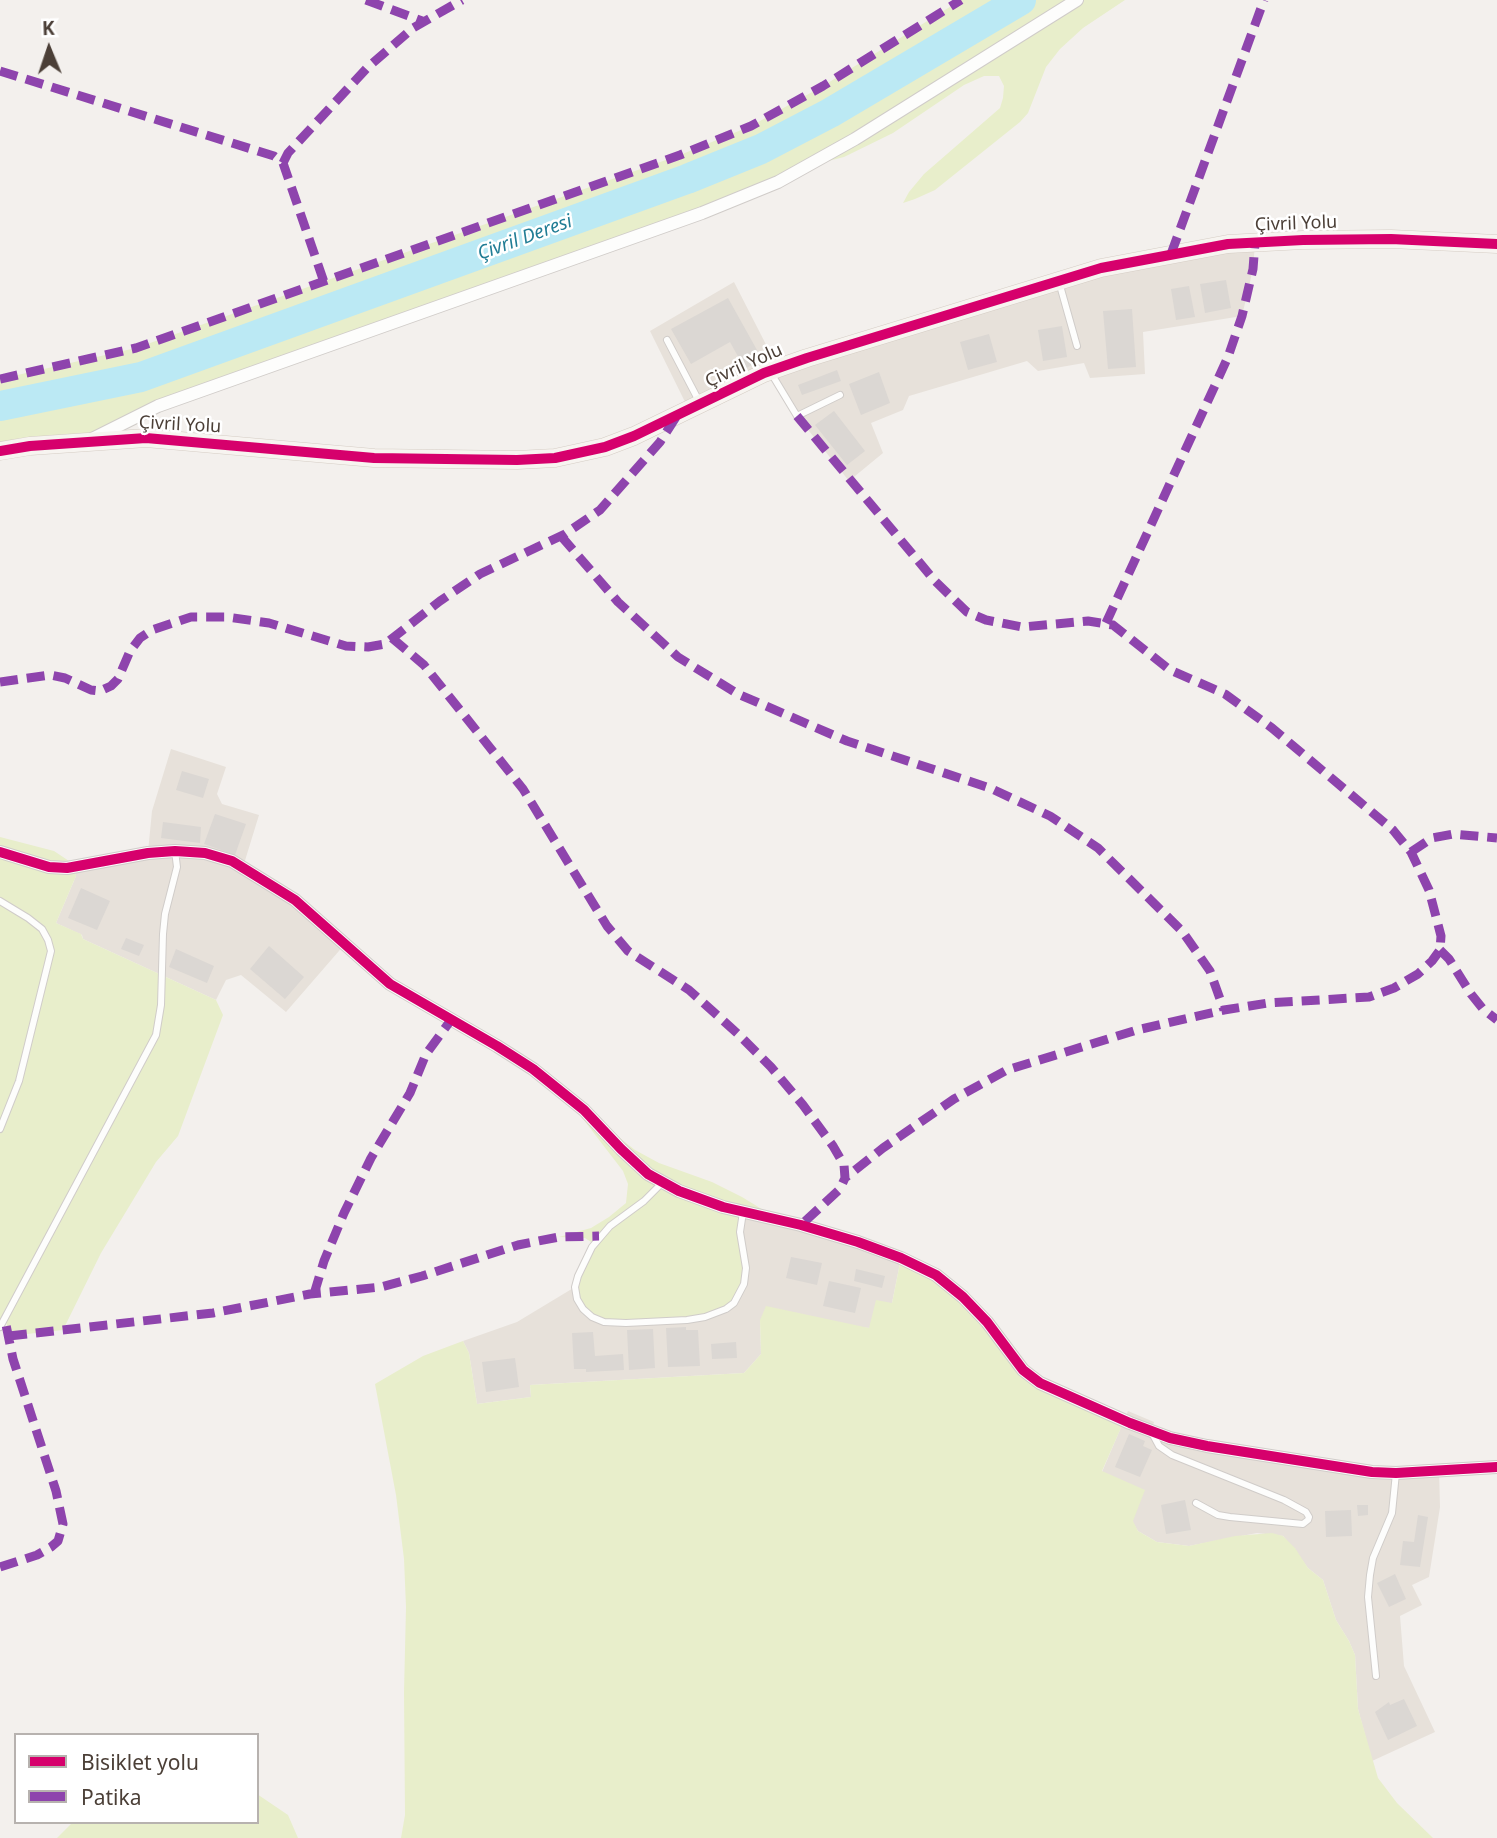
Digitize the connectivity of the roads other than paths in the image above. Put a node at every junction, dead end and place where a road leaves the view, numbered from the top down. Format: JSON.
{"nodes":[{"id":1,"x":1077,"y":0,"type":"edge"},
{"id":2,"x":1497,"y":244,"type":"edge"},
{"id":3,"x":1058,"y":281,"type":"junction"},
{"id":4,"x":667,"y":340,"type":"dead end"},
{"id":5,"x":1077,"y":346,"type":"dead end"},
{"id":6,"x":770,"y":372,"type":"junction"},
{"id":7,"x":840,"y":395,"type":"dead end"},
{"id":8,"x":700,"y":404,"type":"junction"},
{"id":9,"x":86,"y":442,"type":"junction"},
{"id":10,"x":0,"y":451,"type":"edge"},
{"id":11,"x":175,"y":851,"type":"junction"},
{"id":12,"x":0,"y":852,"type":"edge"},
{"id":13,"x":0,"y":901,"type":"edge"},
{"id":14,"x":0,"y":1129,"type":"edge"},
{"id":15,"x":663,"y":1182,"type":"junction"},
{"id":16,"x":743,"y":1212,"type":"junction"},
{"id":17,"x":0,"y":1327,"type":"edge"},
{"id":18,"x":1152,"y":1431,"type":"junction"},
{"id":19,"x":1497,"y":1467,"type":"edge"},
{"id":20,"x":1396,"y":1473,"type":"junction"},
{"id":21,"x":1196,"y":1503,"type":"dead end"},
{"id":22,"x":1376,"y":1676,"type":"dead end"}],
"edges":[{"from":1,"to":9,"type":"street"},
{"from":2,"to":3,"type":"street","name":"Çivril Yolu"},
{"from":3,"to":5,"type":"lane"},
{"from":3,"to":6,"type":"street","name":"Çivril Yolu"},
{"from":4,"to":8,"type":"lane"},
{"from":6,"to":7,"type":"lane"},
{"from":6,"to":8,"type":"street","name":"Çivril Yolu"},
{"from":8,"to":9,"type":"street","name":"Çivril Yolu"},
{"from":9,"to":10,"type":"street","name":"Çivril Yolu"},
{"from":11,"to":12,"type":"street"},
{"from":11,"to":15,"type":"street"},
{"from":11,"to":17,"type":"lane"},
{"from":13,"to":14,"type":"lane"},
{"from":15,"to":16,"type":"street"},
{"from":15,"to":16,"type":"lane"},
{"from":16,"to":18,"type":"street"},
{"from":18,"to":20,"type":"street"},
{"from":18,"to":21,"type":"lane"},
{"from":19,"to":20,"type":"street"},
{"from":20,"to":22,"type":"lane"}]}
